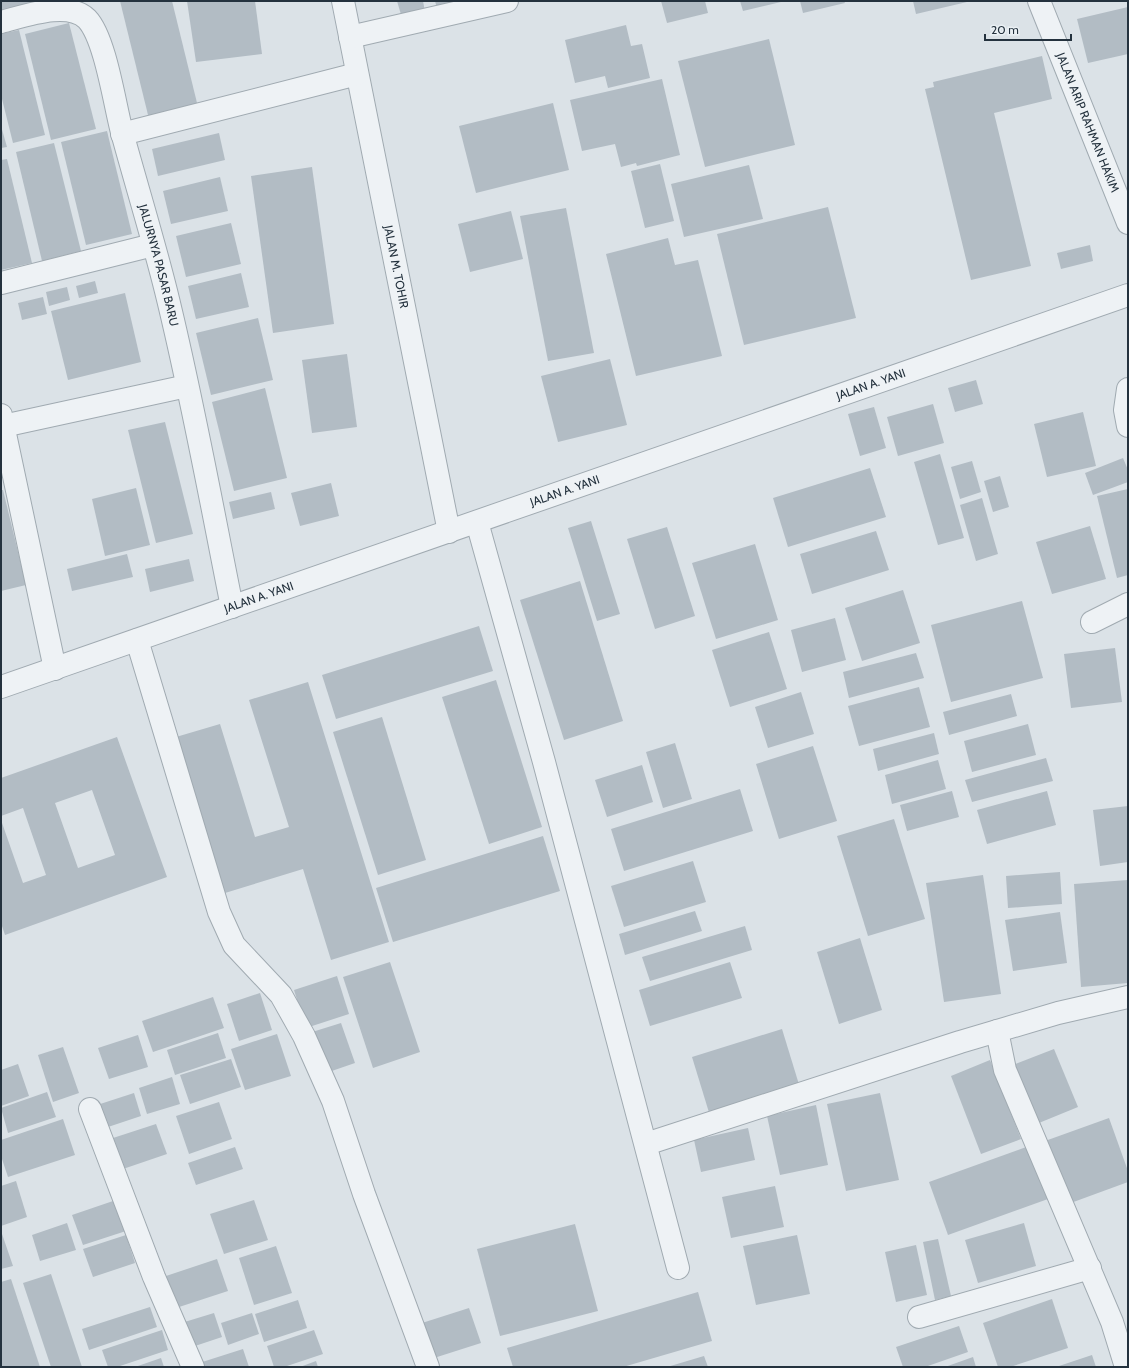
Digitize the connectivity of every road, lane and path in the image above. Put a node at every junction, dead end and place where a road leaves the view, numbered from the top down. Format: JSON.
{"nodes":[{"id":1,"x":343,"y":1,"type":"edge"},
{"id":2,"x":507,"y":1,"type":"edge"},
{"id":3,"x":1039,"y":1,"type":"edge"},
{"id":4,"x":1,"y":22,"type":"edge"},
{"id":5,"x":350,"y":37,"type":"junction"},
{"id":6,"x":357,"y":74,"type":"junction"},
{"id":7,"x":122,"y":134,"type":"junction"},
{"id":8,"x":1128,"y":223,"type":"edge"},
{"id":9,"x":153,"y":245,"type":"junction"},
{"id":10,"x":1,"y":284,"type":"edge"},
{"id":11,"x":1128,"y":295,"type":"edge"},
{"id":12,"x":187,"y":386,"type":"junction"},
{"id":13,"x":1128,"y":390,"type":"edge"},
{"id":14,"x":2,"y":420,"type":"edge"},
{"id":15,"x":1128,"y":426,"type":"edge"},
{"id":16,"x":477,"y":522,"type":"junction"},
{"id":17,"x":449,"y":532,"type":"junction"},
{"id":18,"x":1128,"y":604,"type":"edge"},
{"id":19,"x":232,"y":607,"type":"junction"},
{"id":20,"x":1092,"y":622,"type":"dead end"},
{"id":21,"x":137,"y":640,"type":"junction"},
{"id":22,"x":55,"y":669,"type":"junction"},
{"id":23,"x":1,"y":687,"type":"edge"},
{"id":24,"x":1128,"y":998,"type":"edge"},
{"id":25,"x":997,"y":1031,"type":"junction"},
{"id":26,"x":90,"y":1109,"type":"dead end"},
{"id":27,"x":646,"y":1144,"type":"junction"},
{"id":28,"x":678,"y":1268,"type":"dead end"},
{"id":29,"x":1090,"y":1268,"type":"junction"},
{"id":30,"x":919,"y":1317,"type":"dead end"},
{"id":31,"x":1126,"y":1366,"type":"edge"},
{"id":32,"x":193,"y":1367,"type":"edge"},
{"id":33,"x":428,"y":1367,"type":"edge"}],
"edges":[{"from":1,"to":5,"type":"street","name":"JALAN M. TOHIR"},
{"from":2,"to":5,"type":"street"},
{"from":3,"to":8,"type":"street","name":"JALAN ARIP RAHMAN HAKIM"},
{"from":4,"to":7,"type":"street","name":"JALURNYA PASAR BARU"},
{"from":5,"to":6,"type":"street","name":"JALAN M. TOHIR"},
{"from":6,"to":7,"type":"street"},
{"from":6,"to":17,"type":"street","name":"JALAN M. TOHIR"},
{"from":7,"to":9,"type":"street","name":"JALURNYA PASAR BARU"},
{"from":9,"to":10,"type":"street"},
{"from":9,"to":12,"type":"street","name":"JALURNYA PASAR BARU"},
{"from":11,"to":16,"type":"street","name":"JALAN A. YANI"},
{"from":12,"to":14,"type":"street"},
{"from":12,"to":19,"type":"street","name":"JALURNYA PASAR BARU"},
{"from":13,"to":15,"type":"street"},
{"from":14,"to":22,"type":"street"},
{"from":16,"to":17,"type":"street","name":"JALAN A. YANI"},
{"from":16,"to":27,"type":"street"},
{"from":17,"to":19,"type":"street","name":"JALAN A. YANI"},
{"from":18,"to":20,"type":"street"},
{"from":19,"to":21,"type":"street","name":"JALAN A. YANI"},
{"from":21,"to":22,"type":"street","name":"JALAN A. YANI"},
{"from":21,"to":33,"type":"street"},
{"from":22,"to":23,"type":"street","name":"JALAN A. YANI"},
{"from":24,"to":25,"type":"street"},
{"from":25,"to":27,"type":"street"},
{"from":25,"to":29,"type":"street"},
{"from":26,"to":32,"type":"street"},
{"from":27,"to":28,"type":"street"},
{"from":29,"to":30,"type":"street"},
{"from":29,"to":31,"type":"street"}]}
